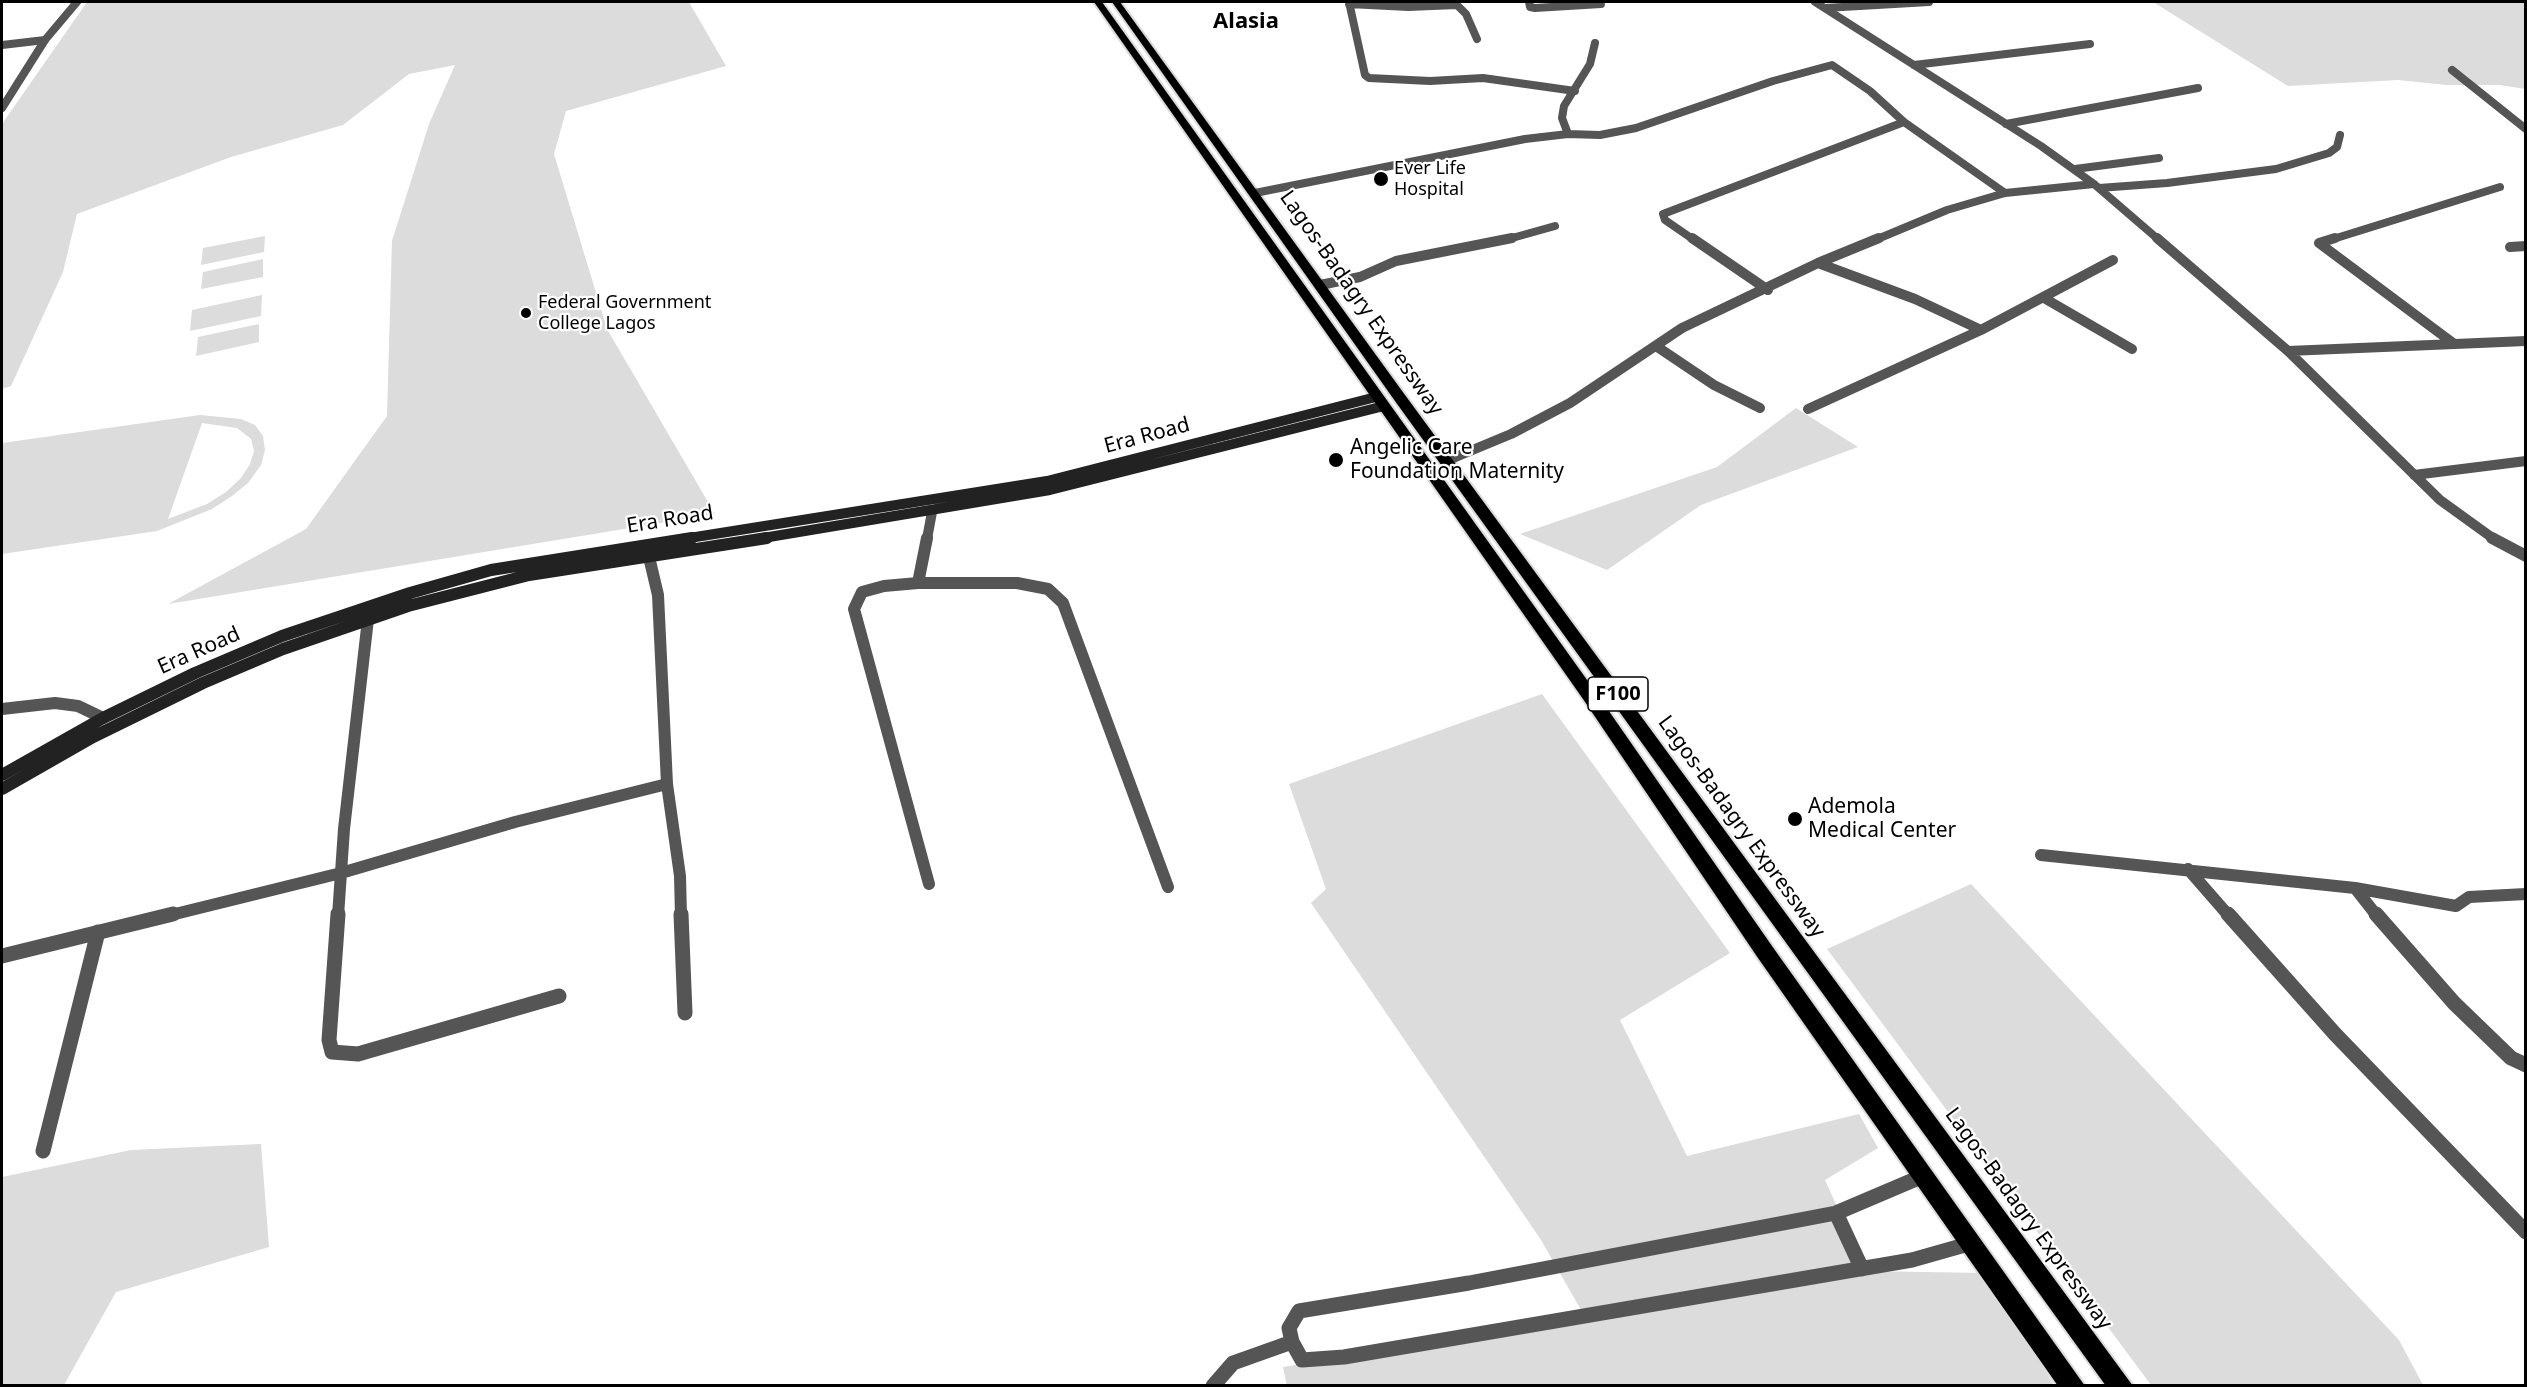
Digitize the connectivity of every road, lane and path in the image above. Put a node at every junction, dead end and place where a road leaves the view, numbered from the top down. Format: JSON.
{"nodes":[{"id":1,"x":77,"y":2,"type":"edge"},
{"id":2,"x":1098,"y":2,"type":"edge"},
{"id":3,"x":1116,"y":2,"type":"edge"},
{"id":4,"x":1528,"y":2,"type":"edge"},
{"id":5,"x":1815,"y":2,"type":"edge"},
{"id":6,"x":1929,"y":2,"type":"edge"},
{"id":7,"x":1349,"y":3,"type":"edge"},
{"id":8,"x":1601,"y":4,"type":"dead end"},
{"id":9,"x":1825,"y":8,"type":"junction"},
{"id":10,"x":1477,"y":39,"type":"dead end"},
{"id":11,"x":45,"y":40,"type":"junction"},
{"id":12,"x":1595,"y":43,"type":"dead end"},
{"id":13,"x":2090,"y":44,"type":"dead end"},
{"id":14,"x":2,"y":45,"type":"edge"},
{"id":15,"x":1914,"y":65,"type":"junction"},
{"id":16,"x":2452,"y":70,"type":"dead end"},
{"id":17,"x":2198,"y":88,"type":"dead end"},
{"id":18,"x":1575,"y":90,"type":"junction"},
{"id":19,"x":5,"y":100,"type":"edge"},
{"id":20,"x":2,"y":108,"type":"edge"},
{"id":21,"x":1904,"y":122,"type":"junction"},
{"id":22,"x":2006,"y":124,"type":"junction"},
{"id":23,"x":2526,"y":129,"type":"edge"},
{"id":24,"x":1568,"y":134,"type":"junction"},
{"id":25,"x":2340,"y":135,"type":"dead end"},
{"id":26,"x":2159,"y":158,"type":"dead end"},
{"id":27,"x":2075,"y":169,"type":"junction"},
{"id":28,"x":2096,"y":186,"type":"junction"},
{"id":29,"x":2500,"y":187,"type":"dead end"},
{"id":30,"x":1255,"y":193,"type":"junction"},
{"id":31,"x":2005,"y":193,"type":"junction"},
{"id":32,"x":1555,"y":226,"type":"dead end"},
{"id":33,"x":2526,"y":246,"type":"edge"},
{"id":34,"x":2510,"y":247,"type":"dead end"},
{"id":35,"x":2113,"y":260,"type":"dead end"},
{"id":36,"x":1818,"y":263,"type":"junction"},
{"id":37,"x":1320,"y":285,"type":"junction"},
{"id":38,"x":1768,"y":290,"type":"junction"},
{"id":39,"x":2044,"y":298,"type":"junction"},
{"id":40,"x":1981,"y":330,"type":"junction"},
{"id":41,"x":2526,"y":341,"type":"edge"},
{"id":42,"x":2453,"y":343,"type":"junction"},
{"id":43,"x":1656,"y":346,"type":"junction"},
{"id":44,"x":2132,"y":349,"type":"dead end"},
{"id":45,"x":2288,"y":351,"type":"junction"},
{"id":46,"x":1380,"y":401,"type":"junction"},
{"id":47,"x":1760,"y":408,"type":"dead end"},
{"id":48,"x":1808,"y":409,"type":"dead end"},
{"id":49,"x":1446,"y":461,"type":"junction"},
{"id":50,"x":2526,"y":461,"type":"edge"},
{"id":51,"x":2414,"y":475,"type":"junction"},
{"id":52,"x":932,"y":512,"type":"junction"},
{"id":53,"x":2526,"y":555,"type":"edge"},
{"id":54,"x":649,"y":557,"type":"junction"},
{"id":55,"x":918,"y":583,"type":"junction"},
{"id":56,"x":368,"y":620,"type":"junction"},
{"id":57,"x":242,"y":659,"type":"junction"},
{"id":58,"x":2,"y":709,"type":"edge"},
{"id":59,"x":103,"y":718,"type":"junction"},
{"id":60,"x":2,"y":775,"type":"edge"},
{"id":61,"x":667,"y":784,"type":"junction"},
{"id":62,"x":2,"y":789,"type":"edge"},
{"id":63,"x":2041,"y":855,"type":"dead end"},
{"id":64,"x":2188,"y":869,"type":"junction"},
{"id":65,"x":341,"y":873,"type":"junction"},
{"id":66,"x":929,"y":884,"type":"dead end"},
{"id":67,"x":1168,"y":887,"type":"dead end"},
{"id":68,"x":2355,"y":888,"type":"junction"},
{"id":69,"x":2526,"y":894,"type":"edge"},
{"id":70,"x":98,"y":932,"type":"junction"},
{"id":71,"x":2,"y":956,"type":"edge"},
{"id":72,"x":559,"y":996,"type":"dead end"},
{"id":73,"x":685,"y":1013,"type":"dead end"},
{"id":74,"x":2526,"y":1065,"type":"edge"},
{"id":75,"x":43,"y":1151,"type":"dead end"},
{"id":76,"x":1923,"y":1176,"type":"junction"},
{"id":77,"x":1836,"y":1213,"type":"junction"},
{"id":78,"x":2526,"y":1232,"type":"edge"},
{"id":79,"x":1972,"y":1243,"type":"junction"},
{"id":80,"x":1862,"y":1269,"type":"junction"},
{"id":81,"x":1292,"y":1342,"type":"junction"},
{"id":82,"x":1214,"y":1386,"type":"edge"},
{"id":83,"x":2073,"y":1386,"type":"edge"},
{"id":84,"x":2121,"y":1386,"type":"edge"}],
"edges":[{"from":1,"to":11,"type":"street"},
{"from":2,"to":46,"type":"highway","name":"Lagos-Badagry Expressway","number":"F100"},
{"from":3,"to":30,"type":"highway","name":"Lagos-Badagry Expressway","number":"F100"},
{"from":4,"to":8,"type":"street"},
{"from":5,"to":9,"type":"street"},
{"from":6,"to":9,"type":"street"},
{"from":7,"to":10,"type":"street"},
{"from":7,"to":18,"type":"street"},
{"from":9,"to":15,"type":"street"},
{"from":11,"to":14,"type":"street"},
{"from":11,"to":19,"type":"street"},
{"from":12,"to":18,"type":"street"},
{"from":13,"to":15,"type":"street"},
{"from":15,"to":22,"type":"street"},
{"from":16,"to":23,"type":"street"},
{"from":17,"to":22,"type":"street"},
{"from":18,"to":24,"type":"street"},
{"from":19,"to":20,"type":"street"},
{"from":21,"to":24,"type":"street"},
{"from":21,"to":31,"type":"street"},
{"from":21,"to":38,"type":"street"},
{"from":22,"to":27,"type":"street"},
{"from":24,"to":30,"type":"street"},
{"from":25,"to":28,"type":"street"},
{"from":26,"to":27,"type":"street"},
{"from":27,"to":28,"type":"street"},
{"from":28,"to":31,"type":"street"},
{"from":28,"to":45,"type":"street"},
{"from":29,"to":42,"type":"street"},
{"from":30,"to":37,"type":"highway","name":"Lagos-Badagry Expressway","number":"F100"},
{"from":31,"to":36,"type":"street"},
{"from":32,"to":37,"type":"street"},
{"from":33,"to":34,"type":"street"},
{"from":35,"to":39,"type":"street"},
{"from":36,"to":38,"type":"street"},
{"from":36,"to":40,"type":"street"},
{"from":37,"to":49,"type":"highway","name":"Lagos-Badagry Expressway","number":"F100"},
{"from":38,"to":43,"type":"street"},
{"from":39,"to":40,"type":"street"},
{"from":39,"to":44,"type":"street"},
{"from":40,"to":48,"type":"street"},
{"from":41,"to":42,"type":"street"},
{"from":42,"to":45,"type":"street"},
{"from":43,"to":47,"type":"street"},
{"from":43,"to":49,"type":"street"},
{"from":45,"to":51,"type":"street"},
{"from":46,"to":52,"type":"main road"},
{"from":46,"to":57,"type":"main road","name":"Era Road"},
{"from":46,"to":76,"type":"highway","name":"Lagos-Badagry Expressway","number":"F100"},
{"from":49,"to":84,"type":"highway","name":"Lagos-Badagry Expressway","number":"F100"},
{"from":50,"to":51,"type":"street"},
{"from":51,"to":53,"type":"street"},
{"from":52,"to":54,"type":"main road"},
{"from":52,"to":55,"type":"street"},
{"from":54,"to":56,"type":"main road"},
{"from":54,"to":61,"type":"street"},
{"from":55,"to":66,"type":"street"},
{"from":55,"to":67,"type":"street"},
{"from":56,"to":57,"type":"main road"},
{"from":56,"to":65,"type":"street"},
{"from":57,"to":59,"type":"main road","name":"Era Road"},
{"from":57,"to":62,"type":"main road"},
{"from":58,"to":59,"type":"street"},
{"from":59,"to":60,"type":"main road","name":"Era Road"},
{"from":61,"to":65,"type":"street"},
{"from":61,"to":73,"type":"street"},
{"from":63,"to":64,"type":"street"},
{"from":64,"to":68,"type":"street"},
{"from":64,"to":78,"type":"street"},
{"from":65,"to":70,"type":"street"},
{"from":65,"to":72,"type":"street"},
{"from":68,"to":69,"type":"street"},
{"from":68,"to":74,"type":"street"},
{"from":70,"to":71,"type":"street"},
{"from":70,"to":75,"type":"street"},
{"from":76,"to":77,"type":"street"},
{"from":76,"to":79,"type":"highway","name":"Lagos-Badagry Expressway","number":"F100"},
{"from":77,"to":80,"type":"street"},
{"from":77,"to":81,"type":"street"},
{"from":79,"to":80,"type":"street"},
{"from":79,"to":83,"type":"highway","name":"Lagos-Badagry Expressway","number":"F100"},
{"from":80,"to":81,"type":"street"},
{"from":81,"to":82,"type":"street"}]}
